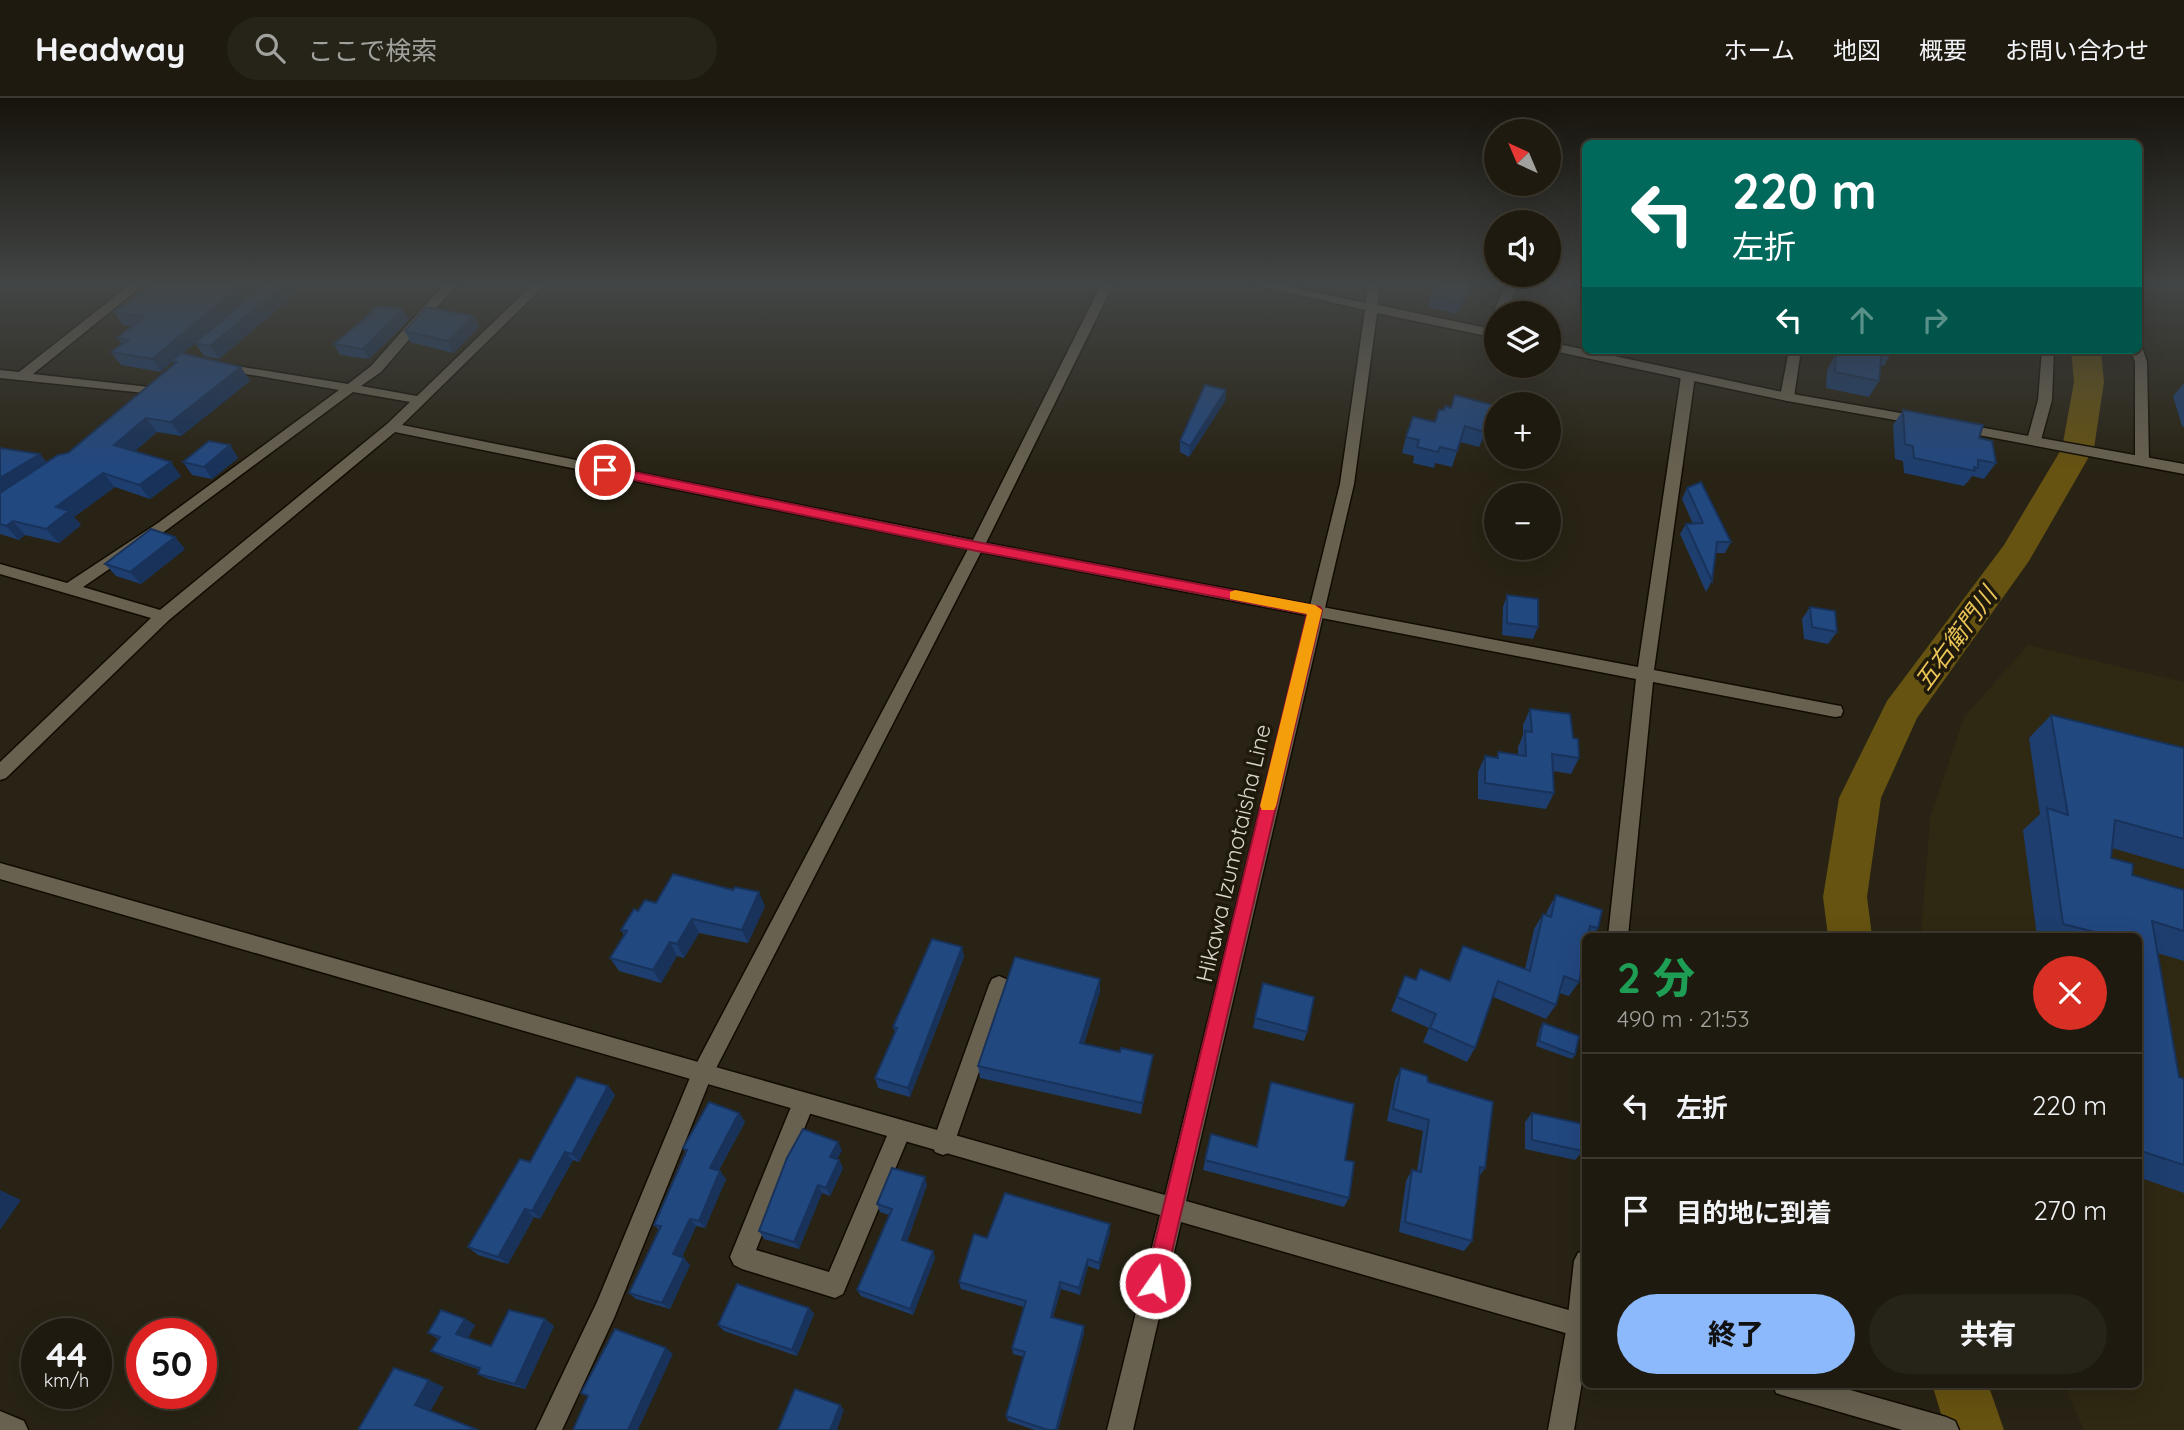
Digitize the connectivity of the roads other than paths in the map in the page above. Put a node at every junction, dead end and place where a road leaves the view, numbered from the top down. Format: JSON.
{"nodes":[{"id":1,"x":60,"y":345,"type":"edge"},
{"id":2,"x":397,"y":345,"type":"edge"},
{"id":3,"x":476,"y":345,"type":"edge"},
{"id":4,"x":1077,"y":345,"type":"edge"},
{"id":5,"x":1367,"y":345,"type":"edge"},
{"id":6,"x":1561,"y":349,"type":"edge"},
{"id":7,"x":1582,"y":353,"type":"edge"},
{"id":8,"x":1586,"y":354,"type":"edge"},
{"id":9,"x":1794,"y":354,"type":"edge"},
{"id":10,"x":2048,"y":354,"type":"edge"},
{"id":11,"x":2138,"y":354,"type":"edge"},
{"id":12,"x":202,"y":363,"type":"edge"},
{"id":13,"x":0,"y":374,"type":"edge"},
{"id":14,"x":21,"y":376,"type":"junction"},
{"id":15,"x":1688,"y":376,"type":"junction"},
{"id":16,"x":347,"y":389,"type":"junction"},
{"id":17,"x":1787,"y":397,"type":"junction"},
{"id":18,"x":419,"y":400,"type":"junction"},
{"id":19,"x":128,"y":408,"type":"edge"},
{"id":20,"x":392,"y":427,"type":"junction"},
{"id":21,"x":2034,"y":440,"type":"junction"},
{"id":22,"x":2141,"y":460,"type":"junction"},
{"id":23,"x":2184,"y":470,"type":"edge"},
{"id":24,"x":977,"y":546,"type":"junction"},
{"id":25,"x":0,"y":569,"type":"edge"},
{"id":26,"x":71,"y":588,"type":"junction"},
{"id":27,"x":1315,"y":610,"type":"junction"},
{"id":28,"x":163,"y":616,"type":"junction"},
{"id":29,"x":1645,"y":675,"type":"junction"},
{"id":30,"x":1835,"y":711,"type":"dead end"},
{"id":31,"x":0,"y":772,"type":"edge"},
{"id":32,"x":0,"y":871,"type":"edge"},
{"id":33,"x":1618,"y":933,"type":"edge"},
{"id":34,"x":999,"y":985,"type":"dead end"},
{"id":35,"x":701,"y":1075,"type":"junction"},
{"id":36,"x":803,"y":1104,"type":"junction"},
{"id":37,"x":900,"y":1131,"type":"junction"},
{"id":38,"x":943,"y":1144,"type":"junction"},
{"id":39,"x":1173,"y":1209,"type":"junction"},
{"id":40,"x":1582,"y":1326,"type":"edge"},
{"id":41,"x":1799,"y":1388,"type":"edge"},
{"id":42,"x":0,"y":1424,"type":"edge"},
{"id":43,"x":15,"y":1430,"type":"edge"},
{"id":44,"x":550,"y":1430,"type":"edge"},
{"id":45,"x":1120,"y":1430,"type":"edge"},
{"id":46,"x":1561,"y":1430,"type":"edge"},
{"id":47,"x":1946,"y":1430,"type":"edge"}],
"edges":[{"from":1,"to":14,"type":"street"},
{"from":2,"to":16,"type":"street"},
{"from":3,"to":18,"type":"street"},
{"from":4,"to":24,"type":"street"},
{"from":5,"to":27,"type":"street","name":"Hikawa Izumotaisha Line"},
{"from":6,"to":7,"type":"street"},
{"from":8,"to":15,"type":"street"},
{"from":9,"to":17,"type":"street"},
{"from":10,"to":21,"type":"street"},
{"from":11,"to":22,"type":"street"},
{"from":12,"to":16,"type":"street"},
{"from":13,"to":14,"type":"street"},
{"from":14,"to":19,"type":"street"},
{"from":15,"to":17,"type":"street"},
{"from":15,"to":29,"type":"street"},
{"from":16,"to":18,"type":"street"},
{"from":16,"to":26,"type":"street"},
{"from":17,"to":21,"type":"street"},
{"from":18,"to":20,"type":"street"},
{"from":20,"to":24,"type":"street"},
{"from":20,"to":28,"type":"street"},
{"from":21,"to":22,"type":"street"},
{"from":22,"to":23,"type":"street"},
{"from":24,"to":27,"type":"street"},
{"from":24,"to":35,"type":"street"},
{"from":25,"to":26,"type":"street"},
{"from":26,"to":28,"type":"street"},
{"from":27,"to":29,"type":"street"},
{"from":27,"to":39,"type":"street","name":"Hikawa Izumotaisha Line"},
{"from":28,"to":31,"type":"street"},
{"from":29,"to":30,"type":"street"},
{"from":29,"to":33,"type":"street"},
{"from":32,"to":35,"type":"street"},
{"from":34,"to":38,"type":"street"},
{"from":35,"to":36,"type":"street"},
{"from":35,"to":44,"type":"street"},
{"from":36,"to":37,"type":"street"},
{"from":36,"to":37,"type":"street"},
{"from":37,"to":38,"type":"street"},
{"from":38,"to":39,"type":"street"},
{"from":39,"to":40,"type":"street"},
{"from":39,"to":45,"type":"street","name":"Hikawa Izumotaisha Line"},
{"from":40,"to":46,"type":"street"},
{"from":41,"to":47,"type":"street"},
{"from":42,"to":43,"type":"street"}]}
